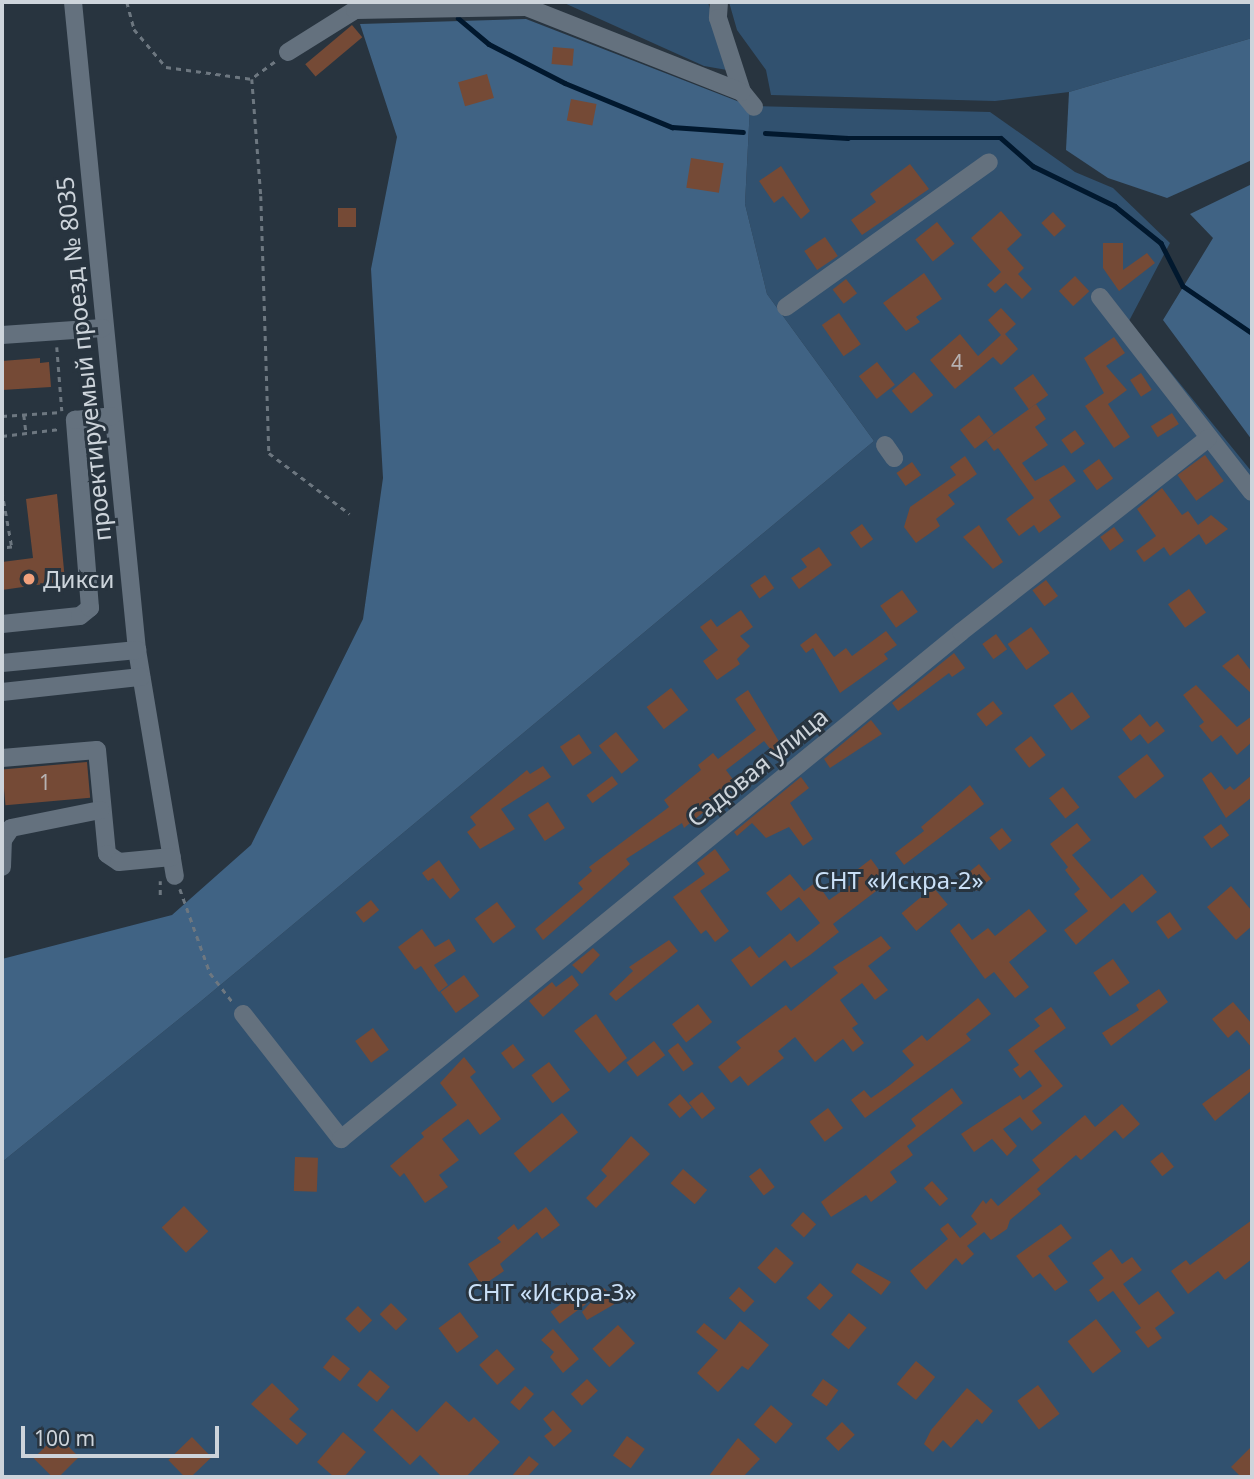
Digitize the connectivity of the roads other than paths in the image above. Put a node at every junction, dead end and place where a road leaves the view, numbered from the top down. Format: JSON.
{"nodes":[{"id":1,"x":73,"y":2,"type":"edge"},
{"id":2,"x":719,"y":2,"type":"edge"},
{"id":3,"x":288,"y":52,"type":"road end"},
{"id":4,"x":742,"y":92,"type":"junction"},
{"id":5,"x":754,"y":107,"type":"dead end"},
{"id":6,"x":989,"y":162,"type":"dead end"},
{"id":7,"x":1101,"y":297,"type":"dead end"},
{"id":8,"x":786,"y":307,"type":"dead end"},
{"id":9,"x":103,"y":328,"type":"junction"},
{"id":10,"x":2,"y":335,"type":"edge"},
{"id":11,"x":112,"y":416,"type":"junction"},
{"id":12,"x":1208,"y":438,"type":"junction"},
{"id":13,"x":1252,"y":492,"type":"edge"},
{"id":14,"x":2,"y":624,"type":"edge"},
{"id":15,"x":137,"y":650,"type":"junction"},
{"id":16,"x":2,"y":663,"type":"edge"},
{"id":17,"x":141,"y":677,"type":"junction"},
{"id":18,"x":2,"y":692,"type":"edge"},
{"id":19,"x":2,"y":758,"type":"edge"},
{"id":20,"x":100,"y":810,"type":"junction"},
{"id":21,"x":166,"y":859,"type":"junction"},
{"id":22,"x":2,"y":867,"type":"edge"},
{"id":23,"x":175,"y":876,"type":"road end"},
{"id":24,"x":243,"y":1014,"type":"road end"}],
"edges":[{"from":1,"to":9,"type":"street","name":"проектируемый проезд № 8035"},
{"from":2,"to":4,"type":"street"},
{"from":3,"to":4,"type":"street"},
{"from":4,"to":5,"type":"street"},
{"from":6,"to":8,"type":"street"},
{"from":7,"to":12,"type":"street"},
{"from":9,"to":10,"type":"street"},
{"from":9,"to":11,"type":"street","name":"проектируемый проезд № 8035"},
{"from":11,"to":14,"type":"street"},
{"from":11,"to":15,"type":"street","name":"проектируемый проезд № 8035"},
{"from":12,"to":13,"type":"street"},
{"from":12,"to":24,"type":"street","name":"Садовая улица"},
{"from":15,"to":16,"type":"street"},
{"from":15,"to":17,"type":"street","name":"проектируемый проезд № 8035"},
{"from":17,"to":18,"type":"street"},
{"from":17,"to":21,"type":"street","name":"проектируемый проезд № 8035"},
{"from":19,"to":20,"type":"street"},
{"from":20,"to":21,"type":"street"},
{"from":20,"to":22,"type":"street"},
{"from":21,"to":23,"type":"street","name":"проектируемый проезд № 8035"}]}
